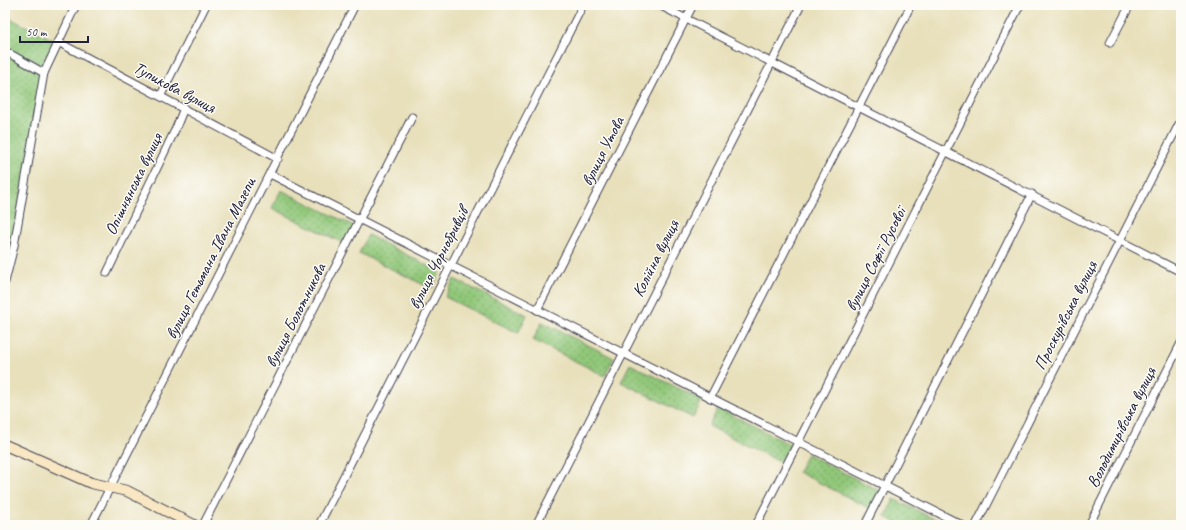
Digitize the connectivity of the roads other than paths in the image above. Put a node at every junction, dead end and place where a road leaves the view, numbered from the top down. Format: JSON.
{"nodes":[{"id":1,"x":76,"y":5,"type":"edge"},
{"id":2,"x":206,"y":5,"type":"edge"},
{"id":3,"x":355,"y":5,"type":"edge"},
{"id":4,"x":583,"y":5,"type":"edge"},
{"id":5,"x":659,"y":5,"type":"edge"},
{"id":6,"x":693,"y":5,"type":"edge"},
{"id":7,"x":801,"y":5,"type":"edge"},
{"id":8,"x":911,"y":5,"type":"edge"},
{"id":9,"x":1020,"y":5,"type":"edge"},
{"id":10,"x":1130,"y":5,"type":"edge"},
{"id":11,"x":687,"y":19,"type":"junction"},
{"id":12,"x":58,"y":42,"type":"junction"},
{"id":13,"x":1110,"y":43,"type":"dead end"},
{"id":14,"x":5,"y":51,"type":"edge"},
{"id":15,"x":771,"y":62,"type":"junction"},
{"id":16,"x":44,"y":73,"type":"junction"},
{"id":17,"x":161,"y":95,"type":"junction"},
{"id":18,"x":860,"y":107,"type":"junction"},
{"id":19,"x":184,"y":108,"type":"junction"},
{"id":20,"x":412,"y":118,"type":"dead end"},
{"id":21,"x":1181,"y":120,"type":"edge"},
{"id":22,"x":946,"y":152,"type":"junction"},
{"id":23,"x":278,"y":159,"type":"junction"},
{"id":24,"x":270,"y":174,"type":"junction"},
{"id":25,"x":1032,"y":194,"type":"junction"},
{"id":26,"x":360,"y":220,"type":"junction"},
{"id":27,"x":1119,"y":240,"type":"junction"},
{"id":28,"x":451,"y":266,"type":"junction"},
{"id":29,"x":1181,"y":272,"type":"edge"},
{"id":30,"x":107,"y":273,"type":"dead end"},
{"id":31,"x":5,"y":282,"type":"edge"},
{"id":32,"x":537,"y":310,"type":"junction"},
{"id":33,"x":1181,"y":344,"type":"edge"},
{"id":34,"x":624,"y":354,"type":"junction"},
{"id":35,"x":710,"y":398,"type":"junction"},
{"id":36,"x":798,"y":442,"type":"junction"},
{"id":37,"x":5,"y":445,"type":"edge"},
{"id":38,"x":110,"y":486,"type":"junction"},
{"id":39,"x":884,"y":486,"type":"junction"},
{"id":40,"x":91,"y":525,"type":"edge"},
{"id":41,"x":194,"y":525,"type":"edge"},
{"id":42,"x":203,"y":525,"type":"edge"},
{"id":43,"x":319,"y":525,"type":"edge"},
{"id":44,"x":536,"y":525,"type":"edge"},
{"id":45,"x":756,"y":525,"type":"edge"},
{"id":46,"x":864,"y":525,"type":"edge"},
{"id":47,"x":962,"y":525,"type":"edge"},
{"id":48,"x":976,"y":525,"type":"edge"},
{"id":49,"x":1088,"y":525,"type":"edge"}],
"edges":[{"from":1,"to":12,"type":"street"},
{"from":2,"to":17,"type":"street"},
{"from":3,"to":23,"type":"street","name":"вулиця Гетьмана Івана Мазепи"},
{"from":4,"to":28,"type":"street","name":"вулиця Чорнобривців"},
{"from":5,"to":11,"type":"street"},
{"from":6,"to":11,"type":"street","name":"вулиця Утова"},
{"from":7,"to":15,"type":"street","name":"Колійна вулиця"},
{"from":8,"to":18,"type":"street"},
{"from":9,"to":22,"type":"street","name":"вулиця Софії Русової"},
{"from":10,"to":13,"type":"street"},
{"from":11,"to":15,"type":"street"},
{"from":11,"to":32,"type":"street","name":"вулиця Утова"},
{"from":12,"to":16,"type":"street"},
{"from":12,"to":17,"type":"street","name":"Тупикова вулиця"},
{"from":14,"to":16,"type":"street"},
{"from":15,"to":18,"type":"street"},
{"from":15,"to":34,"type":"street","name":"Колійна вулиця"},
{"from":16,"to":31,"type":"street"},
{"from":17,"to":19,"type":"street","name":"Тупикова вулиця"},
{"from":18,"to":22,"type":"street"},
{"from":18,"to":35,"type":"street"},
{"from":19,"to":23,"type":"street","name":"Тупикова вулиця"},
{"from":19,"to":30,"type":"street","name":"Опішнянська вулиця"},
{"from":20,"to":26,"type":"street","name":"вулиця Болотникова"},
{"from":21,"to":27,"type":"street","name":"Проскурівська вулиця"},
{"from":22,"to":25,"type":"street"},
{"from":22,"to":36,"type":"street","name":"вулиця Софії Русової"},
{"from":23,"to":24,"type":"street","name":"вулиця Гетьмана Івана Мазепи"},
{"from":24,"to":26,"type":"street"},
{"from":24,"to":38,"type":"street","name":"вулиця Гетьмана Івана Мазепи"},
{"from":25,"to":27,"type":"street"},
{"from":25,"to":39,"type":"street"},
{"from":26,"to":28,"type":"street"},
{"from":26,"to":42,"type":"street","name":"вулиця Болотникова"},
{"from":27,"to":29,"type":"street"},
{"from":27,"to":48,"type":"street","name":"Проскурівська вулиця"},
{"from":28,"to":32,"type":"street"},
{"from":28,"to":43,"type":"street","name":"вулиця Чорнобривців"},
{"from":32,"to":34,"type":"street"},
{"from":33,"to":49,"type":"street","name":"Володимирівська вулиця"},
{"from":34,"to":35,"type":"street"},
{"from":34,"to":44,"type":"street","name":"Колійна вулиця"},
{"from":35,"to":36,"type":"street"},
{"from":36,"to":39,"type":"street"},
{"from":36,"to":45,"type":"street","name":"вулиця Софії Русової"},
{"from":37,"to":38,"type":"street"},
{"from":38,"to":40,"type":"street","name":"вулиця Гетьмана Івана Мазепи"},
{"from":38,"to":41,"type":"street"},
{"from":39,"to":46,"type":"street"},
{"from":39,"to":47,"type":"street"}]}
